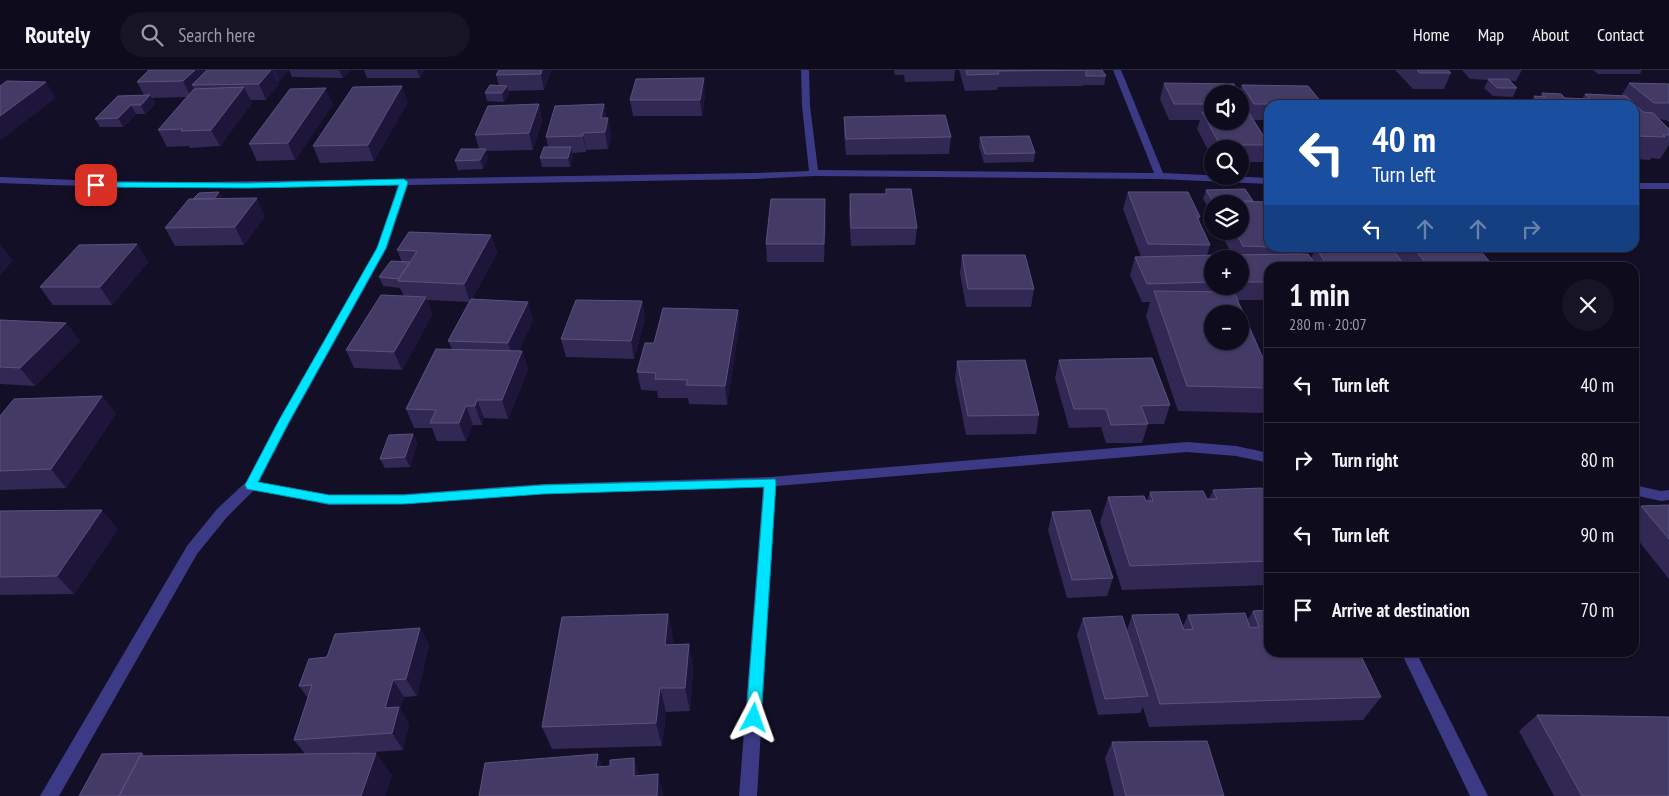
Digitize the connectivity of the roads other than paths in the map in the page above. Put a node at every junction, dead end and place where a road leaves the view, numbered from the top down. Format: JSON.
{"nodes":[{"id":1,"x":805,"y":70,"type":"edge"},
{"id":2,"x":1117,"y":70,"type":"edge"},
{"id":3,"x":814,"y":173,"type":"junction"},
{"id":4,"x":1160,"y":176,"type":"junction"},
{"id":5,"x":0,"y":180,"type":"edge"},
{"id":6,"x":1264,"y":181,"type":"edge"},
{"id":7,"x":404,"y":182,"type":"junction"},
{"id":8,"x":1639,"y":186,"type":"edge"},
{"id":9,"x":1669,"y":186,"type":"edge"},
{"id":10,"x":1264,"y":457,"type":"edge"},
{"id":11,"x":770,"y":482,"type":"junction"},
{"id":12,"x":251,"y":485,"type":"junction"},
{"id":13,"x":1639,"y":491,"type":"edge"},
{"id":14,"x":1669,"y":495,"type":"edge"},
{"id":15,"x":1410,"y":657,"type":"edge"},
{"id":16,"x":49,"y":796,"type":"edge"},
{"id":17,"x":748,"y":796,"type":"edge"},
{"id":18,"x":1479,"y":796,"type":"edge"}],
"edges":[{"from":1,"to":3,"type":"street"},
{"from":2,"to":4,"type":"street"},
{"from":3,"to":4,"type":"street"},
{"from":3,"to":7,"type":"street"},
{"from":4,"to":6,"type":"street"},
{"from":5,"to":7,"type":"street"},
{"from":7,"to":12,"type":"street"},
{"from":8,"to":9,"type":"street"},
{"from":10,"to":11,"type":"street"},
{"from":11,"to":12,"type":"street"},
{"from":11,"to":17,"type":"street"},
{"from":12,"to":16,"type":"street"},
{"from":13,"to":14,"type":"street"},
{"from":15,"to":18,"type":"street"}]}
